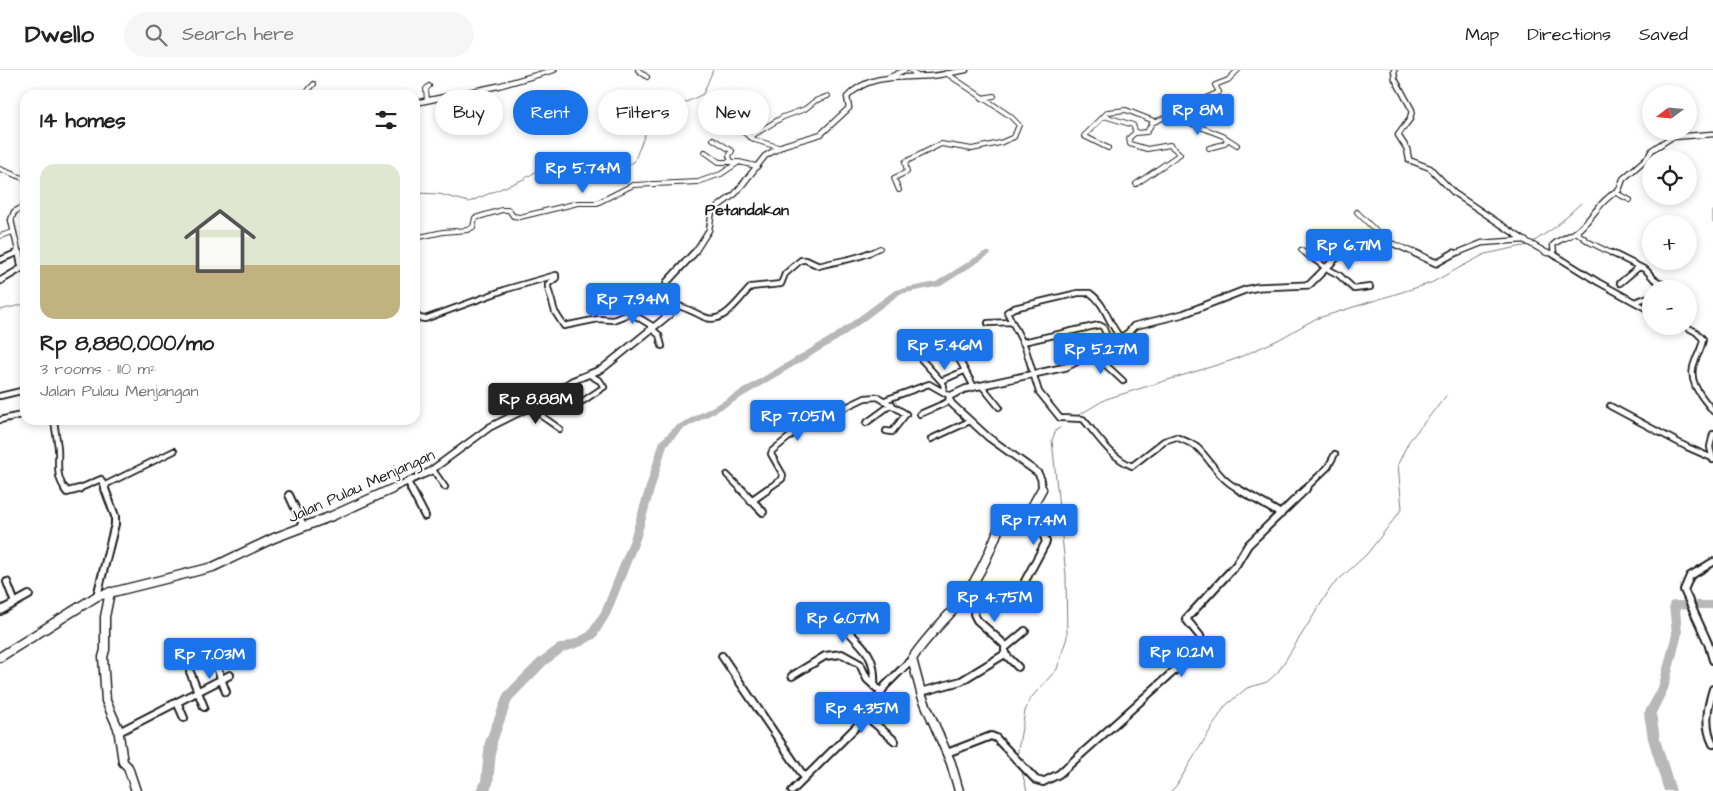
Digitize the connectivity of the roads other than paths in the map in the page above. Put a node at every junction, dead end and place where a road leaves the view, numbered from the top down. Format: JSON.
{"nodes":[{"id":1,"x":554,"y":70,"type":"edge"},
{"id":2,"x":638,"y":70,"type":"edge"},
{"id":3,"x":905,"y":70,"type":"edge"},
{"id":4,"x":912,"y":70,"type":"edge"},
{"id":5,"x":964,"y":70,"type":"edge"},
{"id":6,"x":1238,"y":70,"type":"edge"},
{"id":7,"x":1394,"y":70,"type":"edge"},
{"id":8,"x":946,"y":73,"type":"junction"},
{"id":9,"x":917,"y":76,"type":"junction"},
{"id":10,"x":647,"y":77,"type":"dead end"},
{"id":11,"x":883,"y":79,"type":"junction"},
{"id":12,"x":314,"y":84,"type":"dead end"},
{"id":13,"x":429,"y":86,"type":"dead end"},
{"id":14,"x":309,"y":90,"type":"edge"},
{"id":15,"x":828,"y":96,"type":"dead end"},
{"id":16,"x":994,"y":96,"type":"dead end"},
{"id":17,"x":982,"y":98,"type":"junction"},
{"id":18,"x":427,"y":100,"type":"junction"},
{"id":19,"x":420,"y":102,"type":"edge"},
{"id":20,"x":1170,"y":115,"type":"junction"},
{"id":21,"x":1104,"y":116,"type":"junction"},
{"id":22,"x":1154,"y":121,"type":"junction"},
{"id":23,"x":1136,"y":133,"type":"junction"},
{"id":24,"x":1713,"y":134,"type":"edge"},
{"id":25,"x":747,"y":135,"type":"edge"},
{"id":26,"x":750,"y":137,"type":"junction"},
{"id":27,"x":713,"y":139,"type":"dead end"},
{"id":28,"x":1228,"y":139,"type":"junction"},
{"id":29,"x":1237,"y":145,"type":"dead end"},
{"id":30,"x":778,"y":147,"type":"junction"},
{"id":31,"x":1108,"y":148,"type":"dead end"},
{"id":32,"x":1209,"y":148,"type":"dead end"},
{"id":33,"x":705,"y":152,"type":"dead end"},
{"id":34,"x":731,"y":161,"type":"junction"},
{"id":35,"x":737,"y":162,"type":"junction"},
{"id":36,"x":756,"y":166,"type":"junction"},
{"id":37,"x":0,"y":169,"type":"edge"},
{"id":38,"x":20,"y":176,"type":"edge"},
{"id":39,"x":1136,"y":184,"type":"dead end"},
{"id":40,"x":900,"y":190,"type":"dead end"},
{"id":41,"x":1614,"y":192,"type":"junction"},
{"id":42,"x":1630,"y":200,"type":"dead end"},
{"id":43,"x":20,"y":208,"type":"edge"},
{"id":44,"x":1358,"y":212,"type":"dead end"},
{"id":45,"x":13,"y":232,"type":"junction"},
{"id":46,"x":1576,"y":232,"type":"junction"},
{"id":47,"x":0,"y":236,"type":"edge"},
{"id":48,"x":420,"y":237,"type":"edge"},
{"id":49,"x":1382,"y":240,"type":"junction"},
{"id":50,"x":1528,"y":243,"type":"junction"},
{"id":51,"x":880,"y":248,"type":"dead end"},
{"id":52,"x":20,"y":250,"type":"edge"},
{"id":53,"x":1301,"y":250,"type":"dead end"},
{"id":54,"x":1553,"y":254,"type":"junction"},
{"id":55,"x":20,"y":255,"type":"edge"},
{"id":56,"x":0,"y":260,"type":"edge"},
{"id":57,"x":1639,"y":267,"type":"junction"},
{"id":58,"x":1326,"y":268,"type":"junction"},
{"id":59,"x":20,"y":273,"type":"edge"},
{"id":60,"x":1655,"y":280,"type":"edge"},
{"id":61,"x":0,"y":281,"type":"edge"},
{"id":62,"x":1620,"y":283,"type":"dead end"},
{"id":63,"x":1370,"y":287,"type":"dead end"},
{"id":64,"x":1642,"y":299,"type":"edge"},
{"id":65,"x":1635,"y":302,"type":"junction"},
{"id":66,"x":674,"y":305,"type":"junction"},
{"id":67,"x":1642,"y":306,"type":"edge"},
{"id":68,"x":420,"y":318,"type":"edge"},
{"id":69,"x":1012,"y":322,"type":"junction"},
{"id":70,"x":988,"y":323,"type":"dead end"},
{"id":71,"x":653,"y":328,"type":"junction"},
{"id":72,"x":1697,"y":333,"type":"edge"},
{"id":73,"x":952,"y":336,"type":"dead end"},
{"id":74,"x":1121,"y":338,"type":"junction"},
{"id":75,"x":1023,"y":342,"type":"junction"},
{"id":76,"x":1111,"y":345,"type":"junction"},
{"id":77,"x":662,"y":346,"type":"dead end"},
{"id":78,"x":1093,"y":353,"type":"junction"},
{"id":79,"x":921,"y":359,"type":"dead end"},
{"id":80,"x":964,"y":371,"type":"junction"},
{"id":81,"x":1033,"y":374,"type":"junction"},
{"id":82,"x":590,"y":375,"type":"junction"},
{"id":83,"x":941,"y":381,"type":"junction"},
{"id":84,"x":1123,"y":382,"type":"dead end"},
{"id":85,"x":982,"y":386,"type":"junction"},
{"id":86,"x":974,"y":387,"type":"junction"},
{"id":87,"x":20,"y":391,"type":"edge"},
{"id":88,"x":943,"y":391,"type":"junction"},
{"id":89,"x":0,"y":396,"type":"edge"},
{"id":90,"x":950,"y":399,"type":"junction"},
{"id":91,"x":582,"y":400,"type":"dead end"},
{"id":92,"x":885,"y":400,"type":"junction"},
{"id":93,"x":537,"y":403,"type":"junction"},
{"id":94,"x":892,"y":404,"type":"junction"},
{"id":95,"x":1610,"y":406,"type":"dead end"},
{"id":96,"x":999,"y":407,"type":"dead end"},
{"id":97,"x":1713,"y":411,"type":"edge"},
{"id":98,"x":920,"y":414,"type":"dead end"},
{"id":99,"x":20,"y":415,"type":"edge"},
{"id":100,"x":0,"y":420,"type":"edge"},
{"id":101,"x":970,"y":421,"type":"junction"},
{"id":102,"x":866,"y":423,"type":"dead end"},
{"id":103,"x":55,"y":425,"type":"edge"},
{"id":104,"x":560,"y":429,"type":"dead end"},
{"id":105,"x":886,"y":431,"type":"dead end"},
{"id":106,"x":1713,"y":434,"type":"edge"},
{"id":107,"x":931,"y":439,"type":"dead end"},
{"id":108,"x":174,"y":452,"type":"dead end"},
{"id":109,"x":1335,"y":454,"type":"dead end"},
{"id":110,"x":1712,"y":459,"type":"edge"},
{"id":111,"x":433,"y":470,"type":"junction"},
{"id":112,"x":727,"y":475,"type":"dead end"},
{"id":113,"x":408,"y":482,"type":"junction"},
{"id":114,"x":445,"y":487,"type":"dead end"},
{"id":115,"x":106,"y":488,"type":"junction"},
{"id":116,"x":289,"y":495,"type":"dead end"},
{"id":117,"x":751,"y":501,"type":"junction"},
{"id":118,"x":1031,"y":509,"type":"junction"},
{"id":119,"x":763,"y":512,"type":"dead end"},
{"id":120,"x":1281,"y":514,"type":"junction"},
{"id":121,"x":426,"y":516,"type":"dead end"},
{"id":122,"x":304,"y":527,"type":"junction"},
{"id":123,"x":1713,"y":562,"type":"edge"},
{"id":124,"x":1025,"y":581,"type":"dead end"},
{"id":125,"x":7,"y":582,"type":"dead end"},
{"id":126,"x":110,"y":592,"type":"junction"},
{"id":127,"x":967,"y":592,"type":"junction"},
{"id":128,"x":29,"y":595,"type":"dead end"},
{"id":129,"x":97,"y":596,"type":"junction"},
{"id":130,"x":15,"y":603,"type":"junction"},
{"id":131,"x":837,"y":610,"type":"dead end"},
{"id":132,"x":0,"y":611,"type":"edge"},
{"id":133,"x":1025,"y":631,"type":"dead end"},
{"id":134,"x":1005,"y":650,"type":"junction"},
{"id":135,"x":722,"y":656,"type":"dead end"},
{"id":136,"x":0,"y":657,"type":"edge"},
{"id":137,"x":214,"y":659,"type":"dead end"},
{"id":138,"x":912,"y":659,"type":"junction"},
{"id":139,"x":1713,"y":660,"type":"edge"},
{"id":140,"x":1018,"y":667,"type":"dead end"},
{"id":141,"x":190,"y":672,"type":"dead end"},
{"id":142,"x":230,"y":674,"type":"dead end"},
{"id":143,"x":792,"y":676,"type":"dead end"},
{"id":144,"x":221,"y":679,"type":"junction"},
{"id":145,"x":874,"y":686,"type":"junction"},
{"id":146,"x":1713,"y":689,"type":"edge"},
{"id":147,"x":198,"y":691,"type":"junction"},
{"id":148,"x":226,"y":692,"type":"dead end"},
{"id":149,"x":881,"y":692,"type":"junction"},
{"id":150,"x":921,"y":692,"type":"junction"},
{"id":151,"x":177,"y":702,"type":"junction"},
{"id":152,"x":204,"y":707,"type":"dead end"},
{"id":153,"x":866,"y":716,"type":"junction"},
{"id":154,"x":184,"y":718,"type":"dead end"},
{"id":155,"x":119,"y":732,"type":"junction"},
{"id":156,"x":895,"y":741,"type":"dead end"},
{"id":157,"x":1713,"y":744,"type":"edge"},
{"id":158,"x":947,"y":753,"type":"junction"},
{"id":159,"x":805,"y":778,"type":"junction"},
{"id":160,"x":136,"y":791,"type":"edge"},
{"id":161,"x":792,"y":791,"type":"edge"},
{"id":162,"x":959,"y":791,"type":"edge"}],
"edges":[{"from":1,"to":18,"type":"street"},
{"from":2,"to":10,"type":"street"},
{"from":3,"to":11,"type":"street"},
{"from":4,"to":9,"type":"street"},
{"from":5,"to":8,"type":"street"},
{"from":6,"to":20,"type":"street"},
{"from":7,"to":50,"type":"street"},
{"from":8,"to":9,"type":"street"},
{"from":8,"to":17,"type":"street"},
{"from":9,"to":11,"type":"street"},
{"from":11,"to":30,"type":"street"},
{"from":12,"to":14,"type":"street"},
{"from":13,"to":18,"type":"street"},
{"from":15,"to":26,"type":"street"},
{"from":16,"to":17,"type":"street"},
{"from":17,"to":40,"type":"street"},
{"from":18,"to":19,"type":"street"},
{"from":20,"to":22,"type":"street"},
{"from":20,"to":28,"type":"street"},
{"from":21,"to":22,"type":"street"},
{"from":21,"to":23,"type":"street"},
{"from":21,"to":31,"type":"street"},
{"from":22,"to":23,"type":"street"},
{"from":23,"to":39,"type":"street"},
{"from":24,"to":41,"type":"street"},
{"from":25,"to":26,"type":"street"},
{"from":26,"to":30,"type":"street"},
{"from":27,"to":34,"type":"street"},
{"from":28,"to":29,"type":"street"},
{"from":28,"to":32,"type":"street"},
{"from":30,"to":36,"type":"street"},
{"from":33,"to":34,"type":"street"},
{"from":34,"to":35,"type":"street"},
{"from":35,"to":36,"type":"street"},
{"from":35,"to":48,"type":"street"},
{"from":36,"to":66,"type":"street"},
{"from":37,"to":38,"type":"street"},
{"from":41,"to":42,"type":"street"},
{"from":41,"to":46,"type":"street"},
{"from":43,"to":45,"type":"street"},
{"from":44,"to":49,"type":"street"},
{"from":45,"to":47,"type":"street"},
{"from":45,"to":52,"type":"street"},
{"from":46,"to":54,"type":"street"},
{"from":46,"to":57,"type":"street"},
{"from":49,"to":50,"type":"street"},
{"from":49,"to":58,"type":"street"},
{"from":50,"to":54,"type":"street"},
{"from":51,"to":66,"type":"street"},
{"from":53,"to":58,"type":"street"},
{"from":54,"to":65,"type":"street"},
{"from":55,"to":56,"type":"street"},
{"from":57,"to":60,"type":"street"},
{"from":57,"to":62,"type":"street"},
{"from":58,"to":63,"type":"street"},
{"from":58,"to":74,"type":"street"},
{"from":59,"to":61,"type":"street"},
{"from":64,"to":65,"type":"street"},
{"from":65,"to":67,"type":"street"},
{"from":66,"to":71,"type":"street","name":"Jalan Pulau Menjangan"},
{"from":68,"to":71,"type":"street"},
{"from":69,"to":70,"type":"street"},
{"from":69,"to":74,"type":"street"},
{"from":69,"to":75,"type":"street"},
{"from":71,"to":77,"type":"street"},
{"from":71,"to":82,"type":"street","name":"Jalan Pulau Menjangan"},
{"from":72,"to":97,"type":"street"},
{"from":73,"to":80,"type":"street"},
{"from":74,"to":76,"type":"street"},
{"from":75,"to":76,"type":"street"},
{"from":75,"to":81,"type":"street"},
{"from":76,"to":78,"type":"street"},
{"from":78,"to":81,"type":"street"},
{"from":78,"to":84,"type":"street"},
{"from":79,"to":83,"type":"street"},
{"from":80,"to":83,"type":"street"},
{"from":80,"to":86,"type":"street"},
{"from":81,"to":85,"type":"street"},
{"from":81,"to":120,"type":"street"},
{"from":82,"to":91,"type":"street"},
{"from":82,"to":93,"type":"street","name":"Jalan Pulau Menjangan"},
{"from":83,"to":88,"type":"street"},
{"from":85,"to":86,"type":"street"},
{"from":85,"to":96,"type":"street"},
{"from":86,"to":90,"type":"street"},
{"from":87,"to":89,"type":"street"},
{"from":88,"to":90,"type":"street"},
{"from":88,"to":92,"type":"street"},
{"from":90,"to":98,"type":"street"},
{"from":90,"to":101,"type":"street"},
{"from":92,"to":94,"type":"street"},
{"from":92,"to":117,"type":"street"},
{"from":93,"to":104,"type":"street"},
{"from":93,"to":111,"type":"street","name":"Jalan Pulau Menjangan"},
{"from":94,"to":102,"type":"street"},
{"from":94,"to":105,"type":"street"},
{"from":95,"to":110,"type":"street"},
{"from":99,"to":100,"type":"street"},
{"from":101,"to":107,"type":"street"},
{"from":101,"to":118,"type":"street"},
{"from":103,"to":115,"type":"street"},
{"from":106,"to":110,"type":"street"},
{"from":108,"to":115,"type":"street"},
{"from":109,"to":120,"type":"street"},
{"from":111,"to":113,"type":"street","name":"Jalan Pulau Menjangan"},
{"from":111,"to":114,"type":"street"},
{"from":112,"to":117,"type":"street"},
{"from":113,"to":121,"type":"street"},
{"from":113,"to":122,"type":"street","name":"Jalan Pulau Menjangan"},
{"from":115,"to":129,"type":"street"},
{"from":116,"to":122,"type":"street"},
{"from":117,"to":119,"type":"street"},
{"from":118,"to":124,"type":"street"},
{"from":118,"to":127,"type":"street"},
{"from":120,"to":158,"type":"street"},
{"from":122,"to":126,"type":"street","name":"Jalan Pulau Menjangan"},
{"from":123,"to":139,"type":"street"},
{"from":125,"to":130,"type":"street"},
{"from":126,"to":129,"type":"street","name":"Jalan Pulau Menjangan"},
{"from":126,"to":155,"type":"street"},
{"from":127,"to":134,"type":"street"},
{"from":127,"to":138,"type":"street"},
{"from":128,"to":130,"type":"street"},
{"from":129,"to":136,"type":"street","name":"Jalan Pulau Menjangan"},
{"from":130,"to":132,"type":"street"},
{"from":131,"to":145,"type":"street"},
{"from":133,"to":134,"type":"street"},
{"from":134,"to":140,"type":"street"},
{"from":134,"to":150,"type":"street"},
{"from":135,"to":159,"type":"street"},
{"from":137,"to":144,"type":"street"},
{"from":138,"to":149,"type":"street"},
{"from":138,"to":150,"type":"street"},
{"from":141,"to":147,"type":"street"},
{"from":142,"to":144,"type":"street"},
{"from":143,"to":145,"type":"street"},
{"from":144,"to":147,"type":"street"},
{"from":144,"to":148,"type":"street"},
{"from":145,"to":149,"type":"street"},
{"from":146,"to":157,"type":"street"},
{"from":147,"to":151,"type":"street"},
{"from":147,"to":152,"type":"street"},
{"from":149,"to":153,"type":"street"},
{"from":150,"to":158,"type":"street"},
{"from":151,"to":154,"type":"street"},
{"from":151,"to":155,"type":"street"},
{"from":153,"to":156,"type":"street"},
{"from":153,"to":159,"type":"street"},
{"from":155,"to":160,"type":"street"},
{"from":158,"to":162,"type":"street"},
{"from":159,"to":161,"type":"street"}]}
